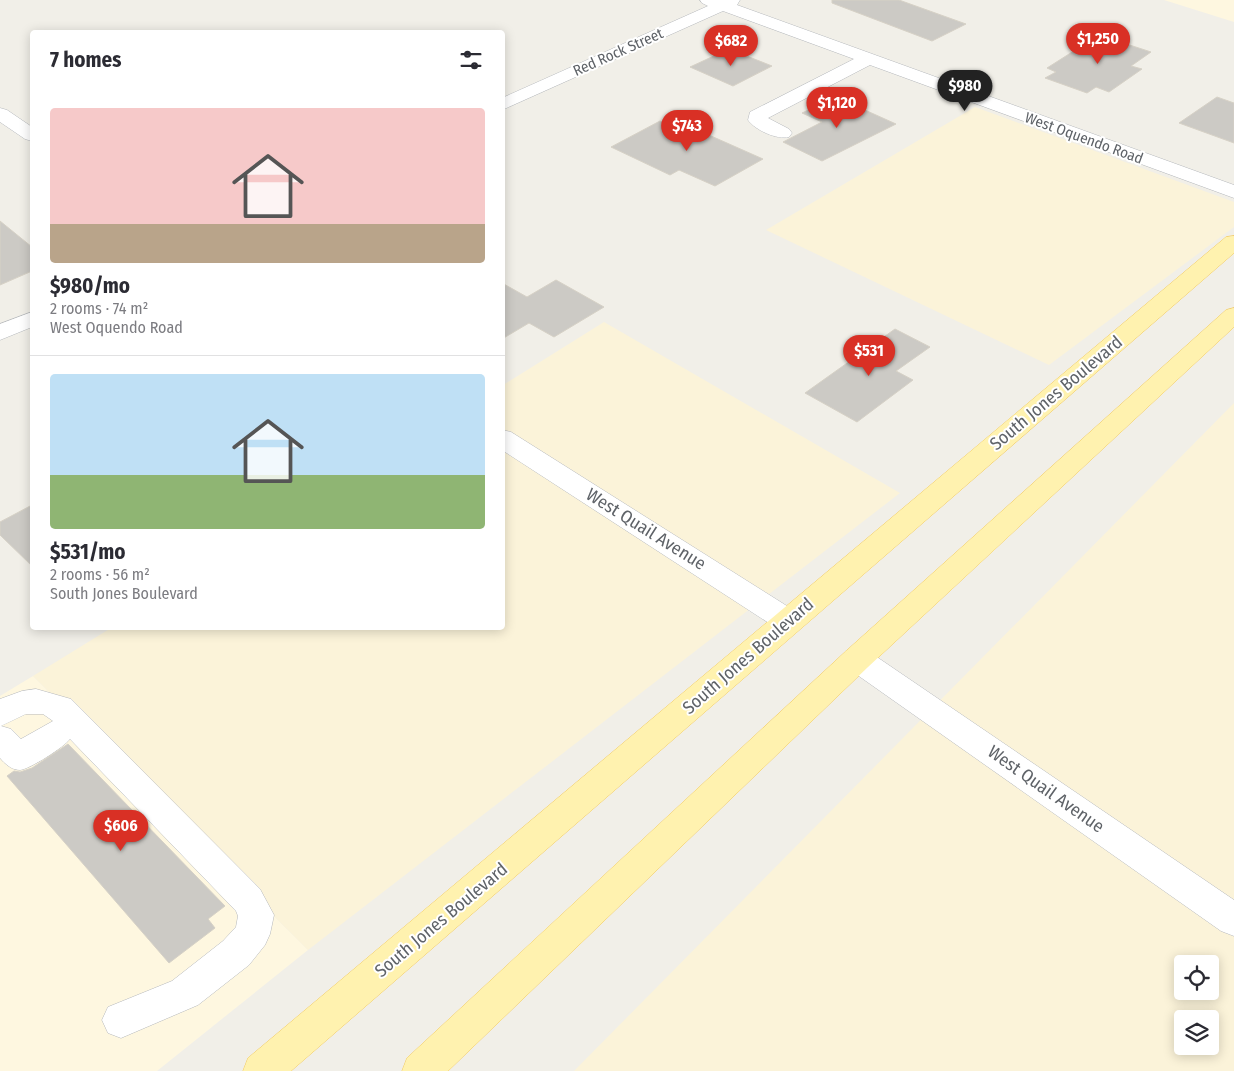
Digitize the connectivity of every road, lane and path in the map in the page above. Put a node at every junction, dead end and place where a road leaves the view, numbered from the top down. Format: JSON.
{"nodes":[{"id":1,"x":721,"y":2,"type":"edge"},
{"id":2,"x":868,"y":59,"type":"junction"},
{"id":3,"x":505,"y":104,"type":"edge"},
{"id":4,"x":0,"y":114,"type":"edge"},
{"id":5,"x":782,"y":133,"type":"dead end"},
{"id":6,"x":30,"y":134,"type":"edge"},
{"id":7,"x":1234,"y":192,"type":"edge"},
{"id":8,"x":1234,"y":242,"type":"edge"},
{"id":9,"x":1234,"y":315,"type":"edge"},
{"id":10,"x":30,"y":320,"type":"edge"},
{"id":11,"x":0,"y":334,"type":"edge"},
{"id":12,"x":505,"y":440,"type":"edge"},
{"id":13,"x":788,"y":621,"type":"junction"},
{"id":14,"x":858,"y":659,"type":"junction"},
{"id":15,"x":0,"y":714,"type":"edge"},
{"id":16,"x":58,"y":732,"type":"dead end"},
{"id":17,"x":0,"y":738,"type":"edge"},
{"id":18,"x":1234,"y":920,"type":"edge"},
{"id":19,"x":121,"y":1020,"type":"dead end"},
{"id":20,"x":262,"y":1071,"type":"edge"},
{"id":21,"x":421,"y":1071,"type":"edge"}],
"edges":[{"from":1,"to":2,"type":"street","name":"West Oquendo Road"},
{"from":1,"to":3,"type":"street","name":"Red Rock Street"},
{"from":2,"to":5,"type":"street"},
{"from":2,"to":7,"type":"street","name":"West Oquendo Road"},
{"from":4,"to":6,"type":"street"},
{"from":8,"to":13,"type":"main road","name":"South Jones Boulevard"},
{"from":9,"to":14,"type":"main road"},
{"from":10,"to":11,"type":"street"},
{"from":12,"to":13,"type":"street","name":"West Quail Avenue"},
{"from":13,"to":20,"type":"main road","name":"South Jones Boulevard"},
{"from":14,"to":18,"type":"street","name":"West Quail Avenue"},
{"from":14,"to":21,"type":"main road"},
{"from":15,"to":19,"type":"street"},
{"from":16,"to":17,"type":"street"}]}
